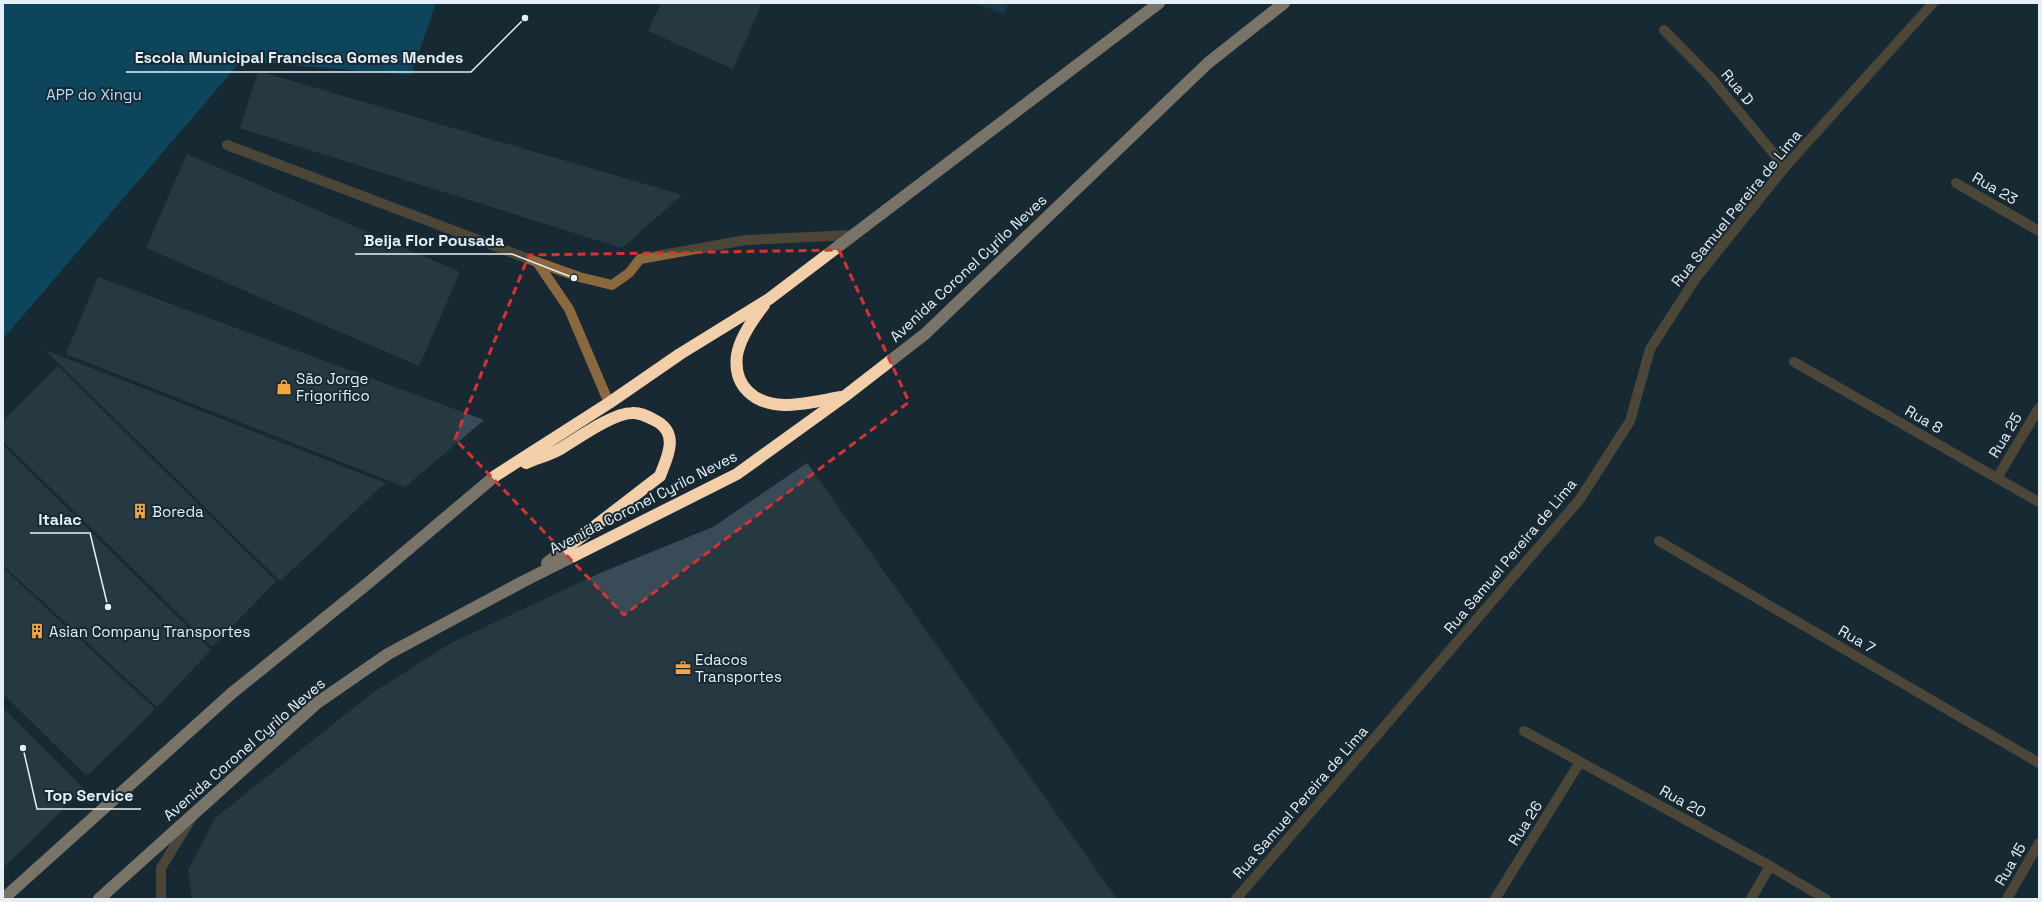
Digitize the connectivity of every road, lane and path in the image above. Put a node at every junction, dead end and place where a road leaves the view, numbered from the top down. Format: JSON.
{"nodes":[{"id":1,"x":1158,"y":3,"type":"edge"},
{"id":2,"x":1284,"y":3,"type":"edge"},
{"id":3,"x":1933,"y":3,"type":"edge"},
{"id":4,"x":1664,"y":30,"type":"dead end"},
{"id":5,"x":227,"y":145,"type":"dead end"},
{"id":6,"x":1785,"y":167,"type":"junction"},
{"id":7,"x":1956,"y":183,"type":"dead end"},
{"id":8,"x":2039,"y":232,"type":"edge"},
{"id":9,"x":853,"y":235,"type":"junction"},
{"id":10,"x":537,"y":262,"type":"junction"},
{"id":11,"x":769,"y":299,"type":"junction"},
{"id":12,"x":1794,"y":362,"type":"dead end"},
{"id":13,"x":845,"y":396,"type":"junction"},
{"id":14,"x":609,"y":403,"type":"junction"},
{"id":15,"x":2039,"y":408,"type":"edge"},
{"id":16,"x":495,"y":476,"type":"junction"},
{"id":17,"x":1997,"y":478,"type":"junction"},
{"id":18,"x":2039,"y":502,"type":"edge"},
{"id":19,"x":1659,"y":541,"type":"dead end"},
{"id":20,"x":524,"y":581,"type":"junction"},
{"id":21,"x":1524,"y":731,"type":"dead end"},
{"id":22,"x":1580,"y":762,"type":"junction"},
{"id":23,"x":2039,"y":763,"type":"edge"},
{"id":24,"x":196,"y":810,"type":"junction"},
{"id":25,"x":2039,"y":843,"type":"edge"},
{"id":26,"x":1770,"y":866,"type":"junction"},
{"id":27,"x":3,"y":899,"type":"edge"},
{"id":28,"x":99,"y":899,"type":"edge"},
{"id":29,"x":161,"y":899,"type":"edge"},
{"id":30,"x":1236,"y":899,"type":"edge"},
{"id":31,"x":1495,"y":899,"type":"edge"},
{"id":32,"x":1751,"y":899,"type":"edge"},
{"id":33,"x":1826,"y":899,"type":"edge"},
{"id":34,"x":2007,"y":899,"type":"edge"}],
"edges":[{"from":1,"to":9,"type":"highway"},
{"from":2,"to":13,"type":"highway","name":"Avenida Coronel Cyrilo Neves"},
{"from":3,"to":6,"type":"street","name":"Rua Samuel Pereira de Lima"},
{"from":4,"to":6,"type":"street","name":"Rua D"},
{"from":5,"to":10,"type":"street"},
{"from":6,"to":30,"type":"street","name":"Rua Samuel Pereira de Lima"},
{"from":7,"to":8,"type":"street","name":"Rua 23"},
{"from":9,"to":10,"type":"street"},
{"from":9,"to":11,"type":"highway"},
{"from":10,"to":14,"type":"street"},
{"from":11,"to":13,"type":"highway"},
{"from":11,"to":14,"type":"highway"},
{"from":12,"to":17,"type":"street","name":"Rua 8"},
{"from":13,"to":20,"type":"highway","name":"Avenida Coronel Cyrilo Neves"},
{"from":14,"to":16,"type":"highway"},
{"from":15,"to":17,"type":"street","name":"Rua 25"},
{"from":16,"to":20,"type":"highway"},
{"from":16,"to":27,"type":"highway"},
{"from":17,"to":18,"type":"street","name":"Rua 8"},
{"from":19,"to":23,"type":"street","name":"Rua 7"},
{"from":20,"to":24,"type":"highway","name":"Avenida Coronel Cyrilo Neves"},
{"from":21,"to":22,"type":"street","name":"Rua 20"},
{"from":22,"to":26,"type":"street","name":"Rua 20"},
{"from":22,"to":31,"type":"street","name":"Rua 26"},
{"from":24,"to":28,"type":"highway","name":"Avenida Coronel Cyrilo Neves"},
{"from":24,"to":29,"type":"street"},
{"from":25,"to":34,"type":"street","name":"Rua 15"},
{"from":26,"to":32,"type":"street"},
{"from":26,"to":33,"type":"street","name":"Rua 20"}]}
